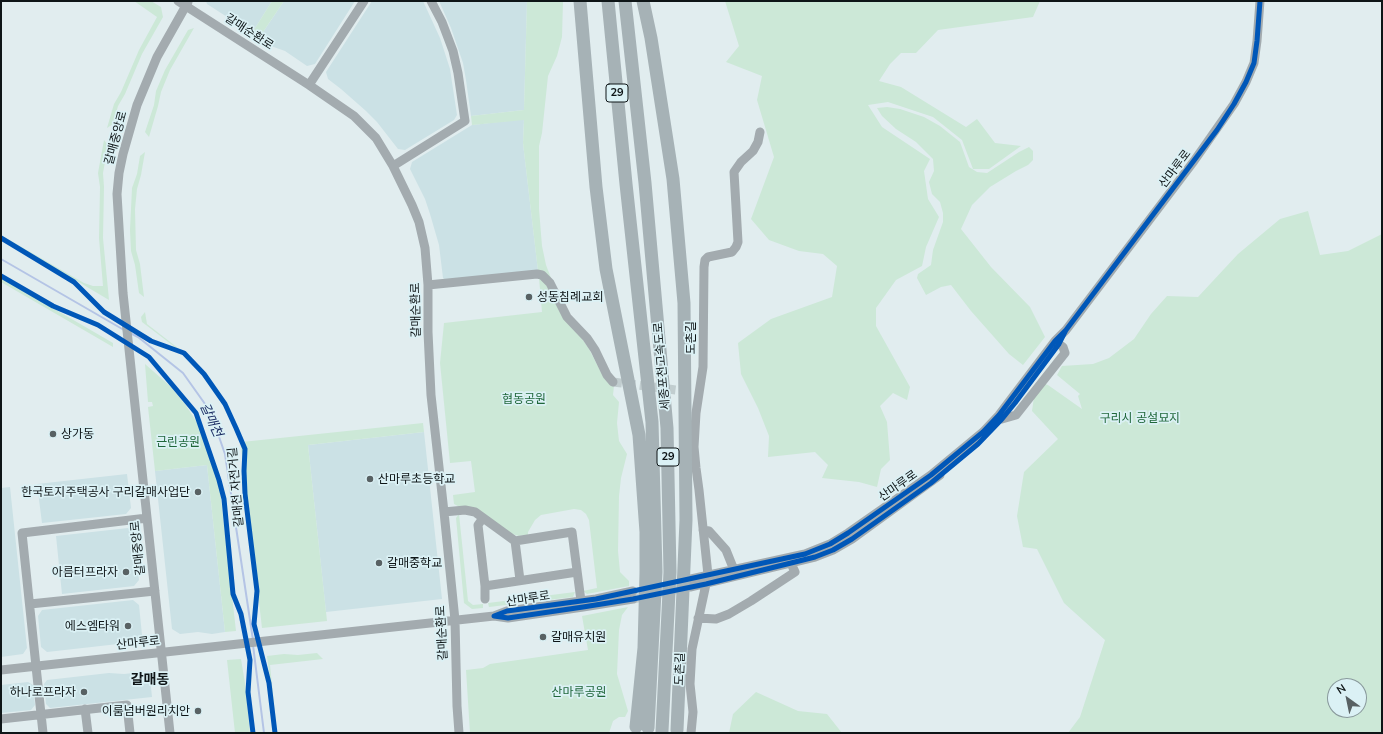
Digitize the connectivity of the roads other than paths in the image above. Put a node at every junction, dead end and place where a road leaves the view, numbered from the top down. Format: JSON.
{"nodes":[{"id":1,"x":364,"y":1,"type":"edge"},
{"id":2,"x":431,"y":1,"type":"edge"},
{"id":3,"x":580,"y":1,"type":"edge"},
{"id":4,"x":608,"y":1,"type":"edge"},
{"id":5,"x":625,"y":1,"type":"edge"},
{"id":6,"x":643,"y":1,"type":"edge"},
{"id":7,"x":1260,"y":1,"type":"edge"},
{"id":8,"x":184,"y":3,"type":"edge"},
{"id":9,"x":309,"y":85,"type":"junction"},
{"id":10,"x":760,"y":132,"type":"dead end"},
{"id":11,"x":393,"y":166,"type":"junction"},
{"id":12,"x":428,"y":284,"type":"junction"},
{"id":13,"x":1057,"y":343,"type":"junction"},
{"id":14,"x":613,"y":382,"type":"dead end"},
{"id":15,"x":444,"y":512,"type":"junction"},
{"id":16,"x":146,"y":518,"type":"junction"},
{"id":17,"x":483,"y":518,"type":"junction"},
{"id":18,"x":703,"y":530,"type":"junction"},
{"id":19,"x":515,"y":541,"type":"junction"},
{"id":20,"x":790,"y":560,"type":"junction"},
{"id":21,"x":577,"y":572,"type":"junction"},
{"id":22,"x":736,"y":573,"type":"junction"},
{"id":23,"x":707,"y":579,"type":"junction"},
{"id":24,"x":520,"y":580,"type":"junction"},
{"id":25,"x":691,"y":583,"type":"tunnel mouth"},
{"id":26,"x":485,"y":586,"type":"junction"},
{"id":27,"x":155,"y":591,"type":"junction"},
{"id":28,"x":485,"y":599,"type":"dead end"},
{"id":29,"x":581,"y":601,"type":"junction"},
{"id":30,"x":30,"y":604,"type":"junction"},
{"id":31,"x":494,"y":616,"type":"junction"},
{"id":32,"x":698,"y":618,"type":"junction"},
{"id":33,"x":455,"y":620,"type":"junction"},
{"id":34,"x":162,"y":653,"type":"junction"},
{"id":35,"x":36,"y":667,"type":"junction"},
{"id":36,"x":1,"y":670,"type":"edge"},
{"id":37,"x":85,"y":709,"type":"junction"},
{"id":38,"x":41,"y":714,"type":"junction"},
{"id":39,"x":1,"y":719,"type":"edge"},
{"id":40,"x":677,"y":730,"type":"dead end"},
{"id":41,"x":662,"y":732,"type":"dead end"},
{"id":42,"x":43,"y":733,"type":"edge"},
{"id":43,"x":88,"y":733,"type":"edge"},
{"id":44,"x":130,"y":733,"type":"edge"},
{"id":45,"x":170,"y":733,"type":"edge"},
{"id":46,"x":459,"y":733,"type":"edge"},
{"id":47,"x":691,"y":733,"type":"edge"}],
"edges":[{"from":1,"to":9,"type":"street"},
{"from":2,"to":11,"type":"street"},
{"from":3,"to":4,"type":"highway","name":"세종포천고속도로","number":"29"},
{"from":5,"to":41,"type":"highway","name":"세종포천고속도로","number":"29"},
{"from":6,"to":40,"type":"highway"},
{"from":7,"to":13,"type":"street","name":"산마루로"},
{"from":8,"to":9,"type":"street","name":"갈매순환로"},
{"from":8,"to":16,"type":"street","name":"갈매중앙로"},
{"from":9,"to":11,"type":"street","name":"갈매순환로"},
{"from":10,"to":18,"type":"street","name":"도촌길"},
{"from":11,"to":12,"type":"street","name":"갈매순환로"},
{"from":12,"to":14,"type":"street"},
{"from":12,"to":15,"type":"street","name":"갈매순환로"},
{"from":13,"to":20,"type":"street","name":"산마루로"},
{"from":13,"to":20,"type":"street","name":"산마루로"},
{"from":15,"to":17,"type":"street"},
{"from":15,"to":33,"type":"street","name":"갈매순환로"},
{"from":16,"to":27,"type":"street","name":"갈매중앙로"},
{"from":16,"to":30,"type":"street"},
{"from":17,"to":19,"type":"street"},
{"from":17,"to":26,"type":"street"},
{"from":18,"to":22,"type":"street"},
{"from":18,"to":23,"type":"street","name":"도촌길"},
{"from":19,"to":21,"type":"street"},
{"from":19,"to":24,"type":"street"},
{"from":20,"to":22,"type":"street","name":"산마루로"},
{"from":20,"to":32,"type":"street"},
{"from":21,"to":24,"type":"street"},
{"from":21,"to":29,"type":"street"},
{"from":22,"to":23,"type":"street","name":"산마루로"},
{"from":23,"to":25,"type":"street","name":"산마루로"},
{"from":23,"to":32,"type":"street","name":"도촌길"},
{"from":24,"to":26,"type":"street"},
{"from":26,"to":28,"type":"street"},
{"from":27,"to":30,"type":"street"},
{"from":27,"to":34,"type":"street","name":"갈매중앙로"},
{"from":29,"to":31,"type":"street","name":"산마루로"},
{"from":29,"to":31,"type":"street","name":"산마루로"},
{"from":30,"to":35,"type":"street"},
{"from":31,"to":33,"type":"street","name":"산마루로"},
{"from":32,"to":47,"type":"street","name":"도촌길"},
{"from":33,"to":34,"type":"street","name":"산마루로"},
{"from":33,"to":46,"type":"street","name":"갈매순환로"},
{"from":34,"to":35,"type":"street","name":"산마루로"},
{"from":34,"to":45,"type":"street","name":"갈매중앙로"},
{"from":35,"to":36,"type":"street","name":"산마루로"},
{"from":35,"to":38,"type":"street"},
{"from":37,"to":38,"type":"street"},
{"from":37,"to":43,"type":"street"},
{"from":37,"to":44,"type":"street"},
{"from":38,"to":39,"type":"street"},
{"from":38,"to":42,"type":"street"}]}
